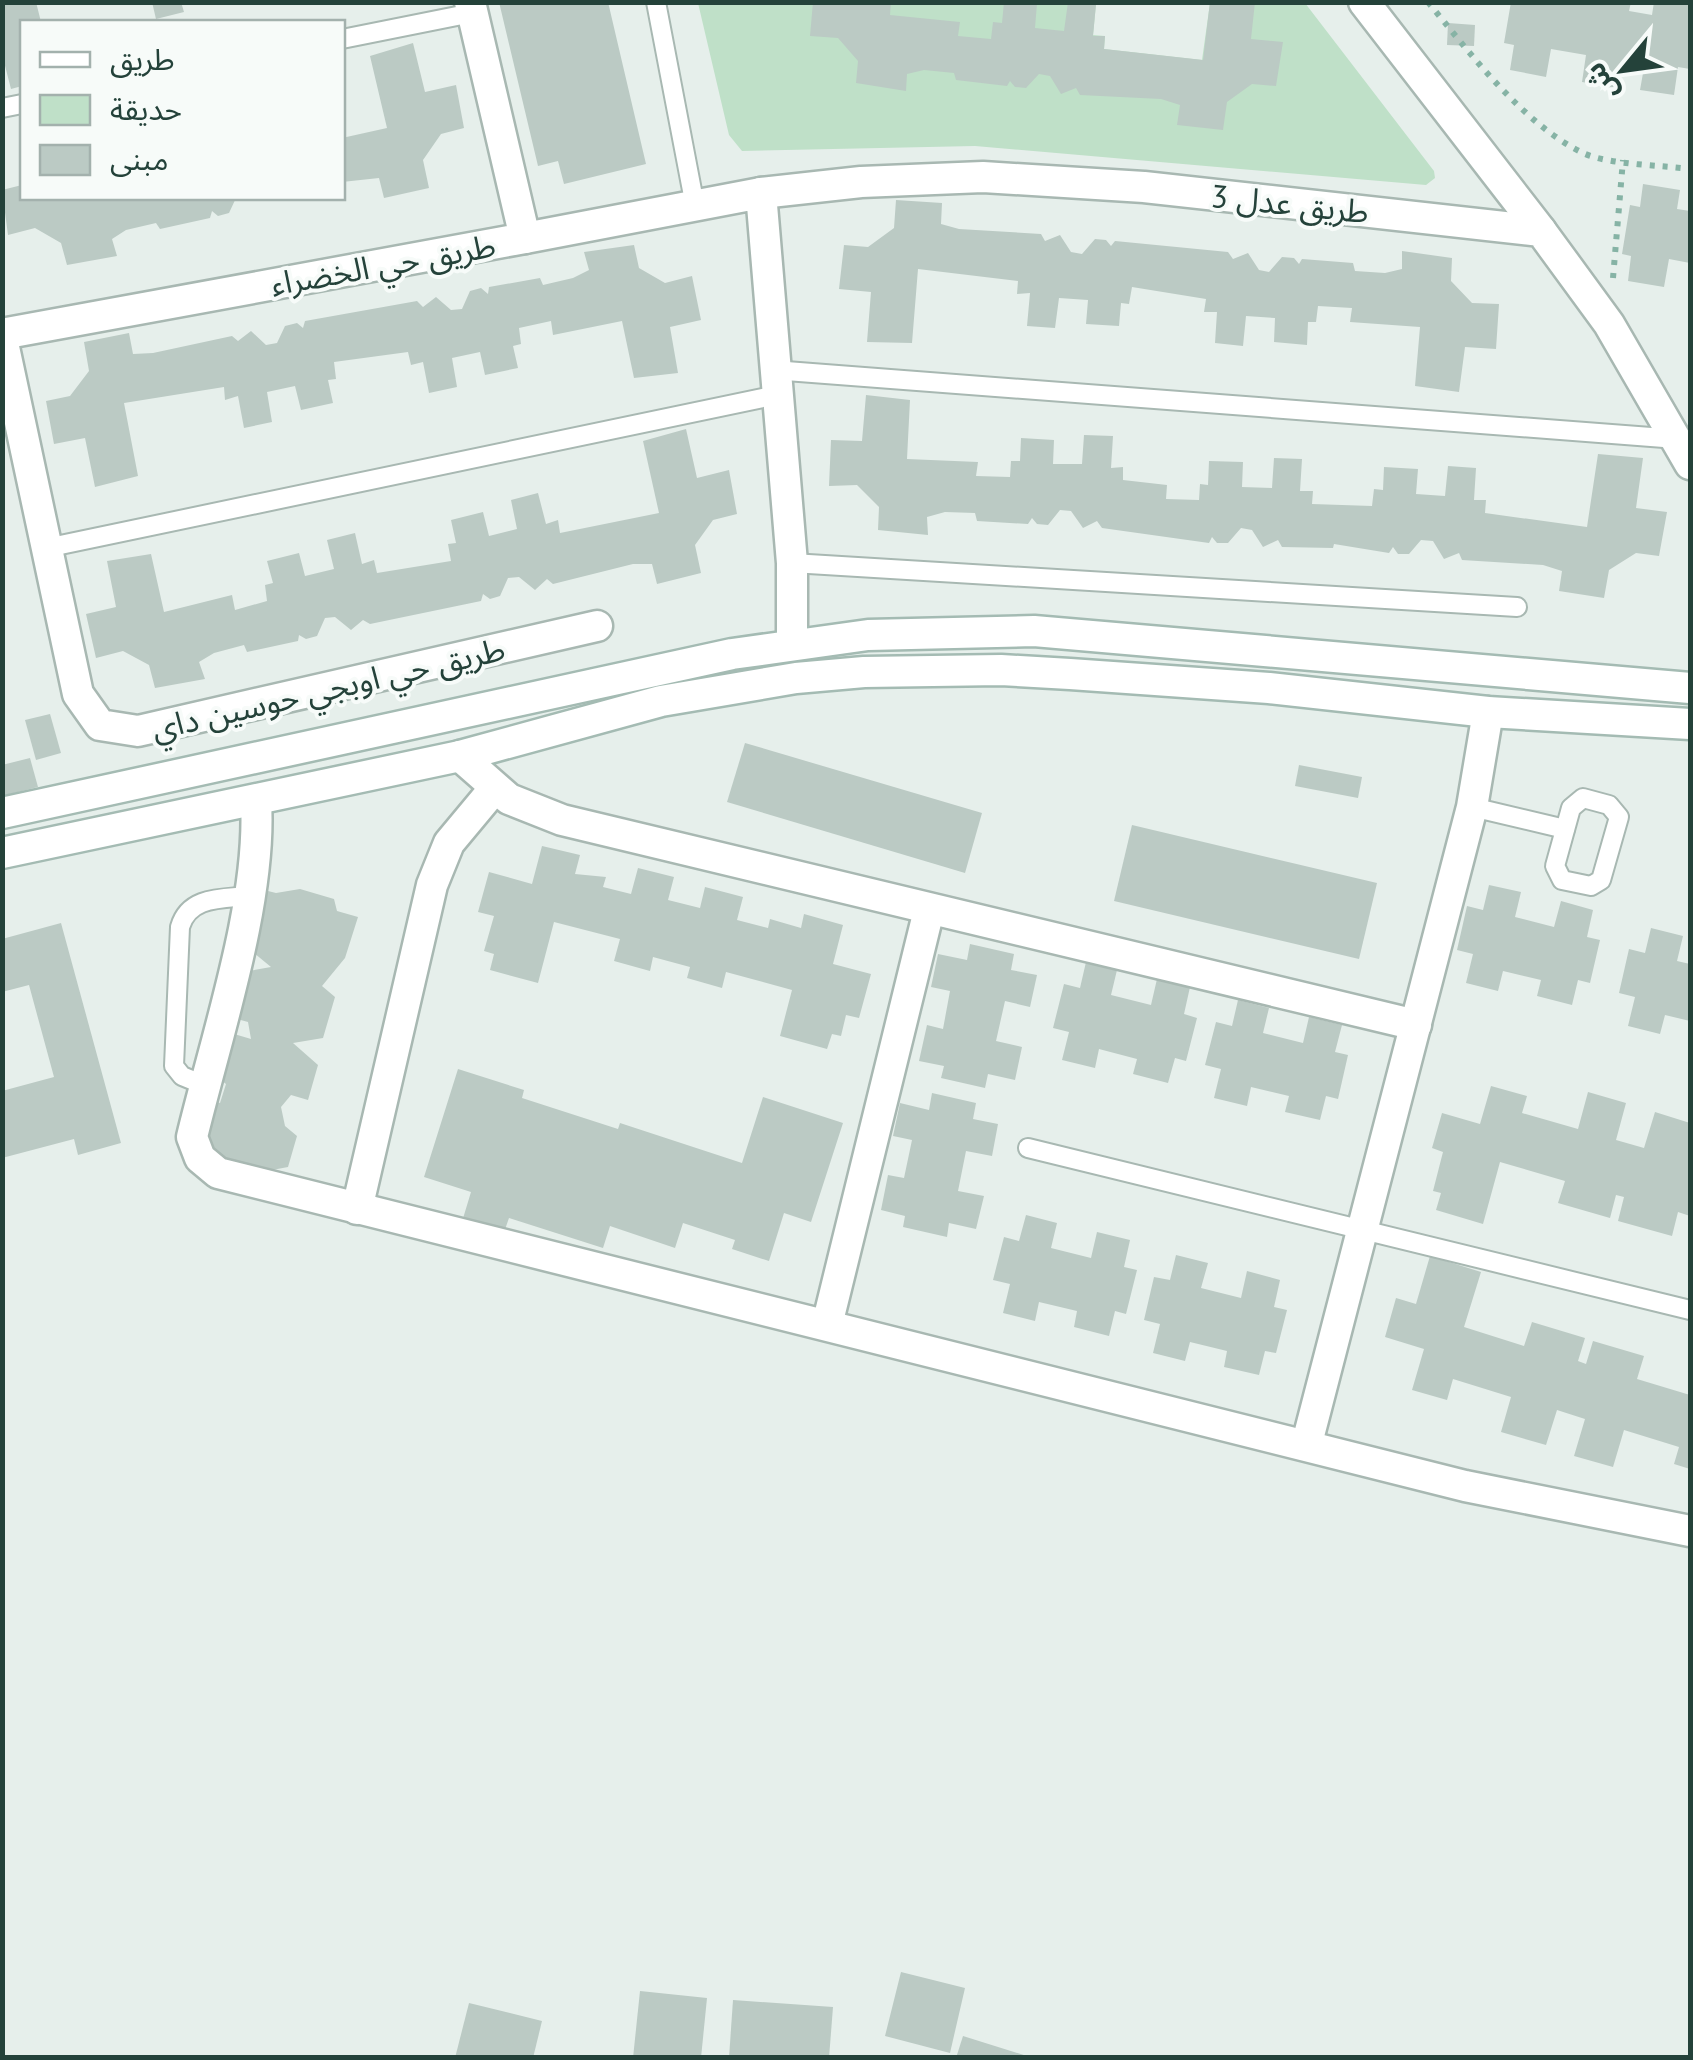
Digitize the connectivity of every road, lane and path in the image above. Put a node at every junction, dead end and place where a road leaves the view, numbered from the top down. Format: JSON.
{"nodes":[{"id":1,"x":656,"y":2,"type":"edge"},
{"id":2,"x":1364,"y":2,"type":"edge"},
{"id":3,"x":1428,"y":2,"type":"edge"},
{"id":4,"x":471,"y":8,"type":"edge"},
{"id":5,"x":345,"y":38,"type":"edge"},
{"id":6,"x":1622,"y":160,"type":"junction"},
{"id":7,"x":1690,"y":169,"type":"edge"},
{"id":8,"x":761,"y":193,"type":"junction"},
{"id":9,"x":695,"y":206,"type":"junction"},
{"id":10,"x":1541,"y":231,"type":"junction"},
{"id":11,"x":525,"y":238,"type":"junction"},
{"id":12,"x":1609,"y":324,"type":"junction"},
{"id":13,"x":2,"y":336,"type":"edge"},
{"id":14,"x":775,"y":383,"type":"junction"},
{"id":15,"x":1684,"y":452,"type":"edge"},
{"id":16,"x":46,"y":548,"type":"junction"},
{"id":17,"x":792,"y":563,"type":"junction"},
{"id":18,"x":1517,"y":607,"type":"dead end"},
{"id":19,"x":598,"y":626,"type":"dead end"},
{"id":20,"x":792,"y":644,"type":"junction"},
{"id":21,"x":1690,"y":688,"type":"edge"},
{"id":22,"x":1488,"y":712,"type":"junction"},
{"id":23,"x":1690,"y":724,"type":"edge"},
{"id":24,"x":460,"y":756,"type":"junction"},
{"id":25,"x":494,"y":789,"type":"junction"},
{"id":26,"x":256,"y":802,"type":"junction"},
{"id":27,"x":1472,"y":807,"type":"junction"},
{"id":28,"x":2,"y":812,"type":"edge"},
{"id":29,"x":1565,"y":829,"type":"junction"},
{"id":30,"x":2,"y":853,"type":"edge"},
{"id":31,"x":249,"y":896,"type":"junction"},
{"id":32,"x":929,"y":910,"type":"junction"},
{"id":33,"x":1416,"y":1026,"type":"junction"},
{"id":34,"x":204,"y":1085,"type":"junction"},
{"id":35,"x":1028,"y":1148,"type":"dead end"},
{"id":36,"x":357,"y":1208,"type":"junction"},
{"id":37,"x":1360,"y":1230,"type":"junction"},
{"id":38,"x":1690,"y":1310,"type":"edge"},
{"id":39,"x":827,"y":1325,"type":"junction"},
{"id":40,"x":1306,"y":1443,"type":"junction"},
{"id":41,"x":1690,"y":1531,"type":"edge"}],
"edges":[{"from":1,"to":9,"type":"lane"},
{"from":2,"to":10,"type":"street"},
{"from":3,"to":6,"type":"path"},
{"from":4,"to":5,"type":"lane"},
{"from":4,"to":11,"type":"street","name":"طريق حي الخضراء"},
{"from":6,"to":7,"type":"path"},
{"from":6,"to":12,"type":"path"},
{"from":8,"to":9,"type":"street","name":"طريق عدل 3"},
{"from":8,"to":10,"type":"street","name":"طريق عدل 3"},
{"from":8,"to":14,"type":"street"},
{"from":9,"to":11,"type":"street","name":"طريق عدل 3"},
{"from":10,"to":12,"type":"street"},
{"from":11,"to":13,"type":"street","name":"طريق حي الخضراء"},
{"from":12,"to":15,"type":"street"},
{"from":13,"to":16,"type":"street","name":"طريق حي اوبجي حوسين داي"},
{"from":14,"to":15,"type":"lane"},
{"from":14,"to":16,"type":"lane"},
{"from":14,"to":17,"type":"street"},
{"from":16,"to":19,"type":"street","name":"طريق حي اوبجي حوسين داي"},
{"from":17,"to":18,"type":"lane"},
{"from":17,"to":20,"type":"street"},
{"from":20,"to":21,"type":"street"},
{"from":20,"to":28,"type":"street"},
{"from":22,"to":23,"type":"street"},
{"from":22,"to":24,"type":"street"},
{"from":22,"to":27,"type":"street"},
{"from":24,"to":25,"type":"street"},
{"from":24,"to":26,"type":"street"},
{"from":25,"to":32,"type":"street"},
{"from":25,"to":36,"type":"street"},
{"from":26,"to":30,"type":"street"},
{"from":26,"to":31,"type":"street"},
{"from":27,"to":29,"type":"lane"},
{"from":27,"to":33,"type":"street"},
{"from":29,"to":29,"type":"lane"},
{"from":31,"to":34,"type":"street"},
{"from":31,"to":34,"type":"lane"},
{"from":32,"to":33,"type":"street"},
{"from":32,"to":39,"type":"street"},
{"from":33,"to":37,"type":"street"},
{"from":34,"to":36,"type":"street"},
{"from":35,"to":37,"type":"lane"},
{"from":36,"to":39,"type":"street"},
{"from":37,"to":38,"type":"lane"},
{"from":37,"to":40,"type":"street"},
{"from":39,"to":40,"type":"street"},
{"from":40,"to":41,"type":"street"}]}
